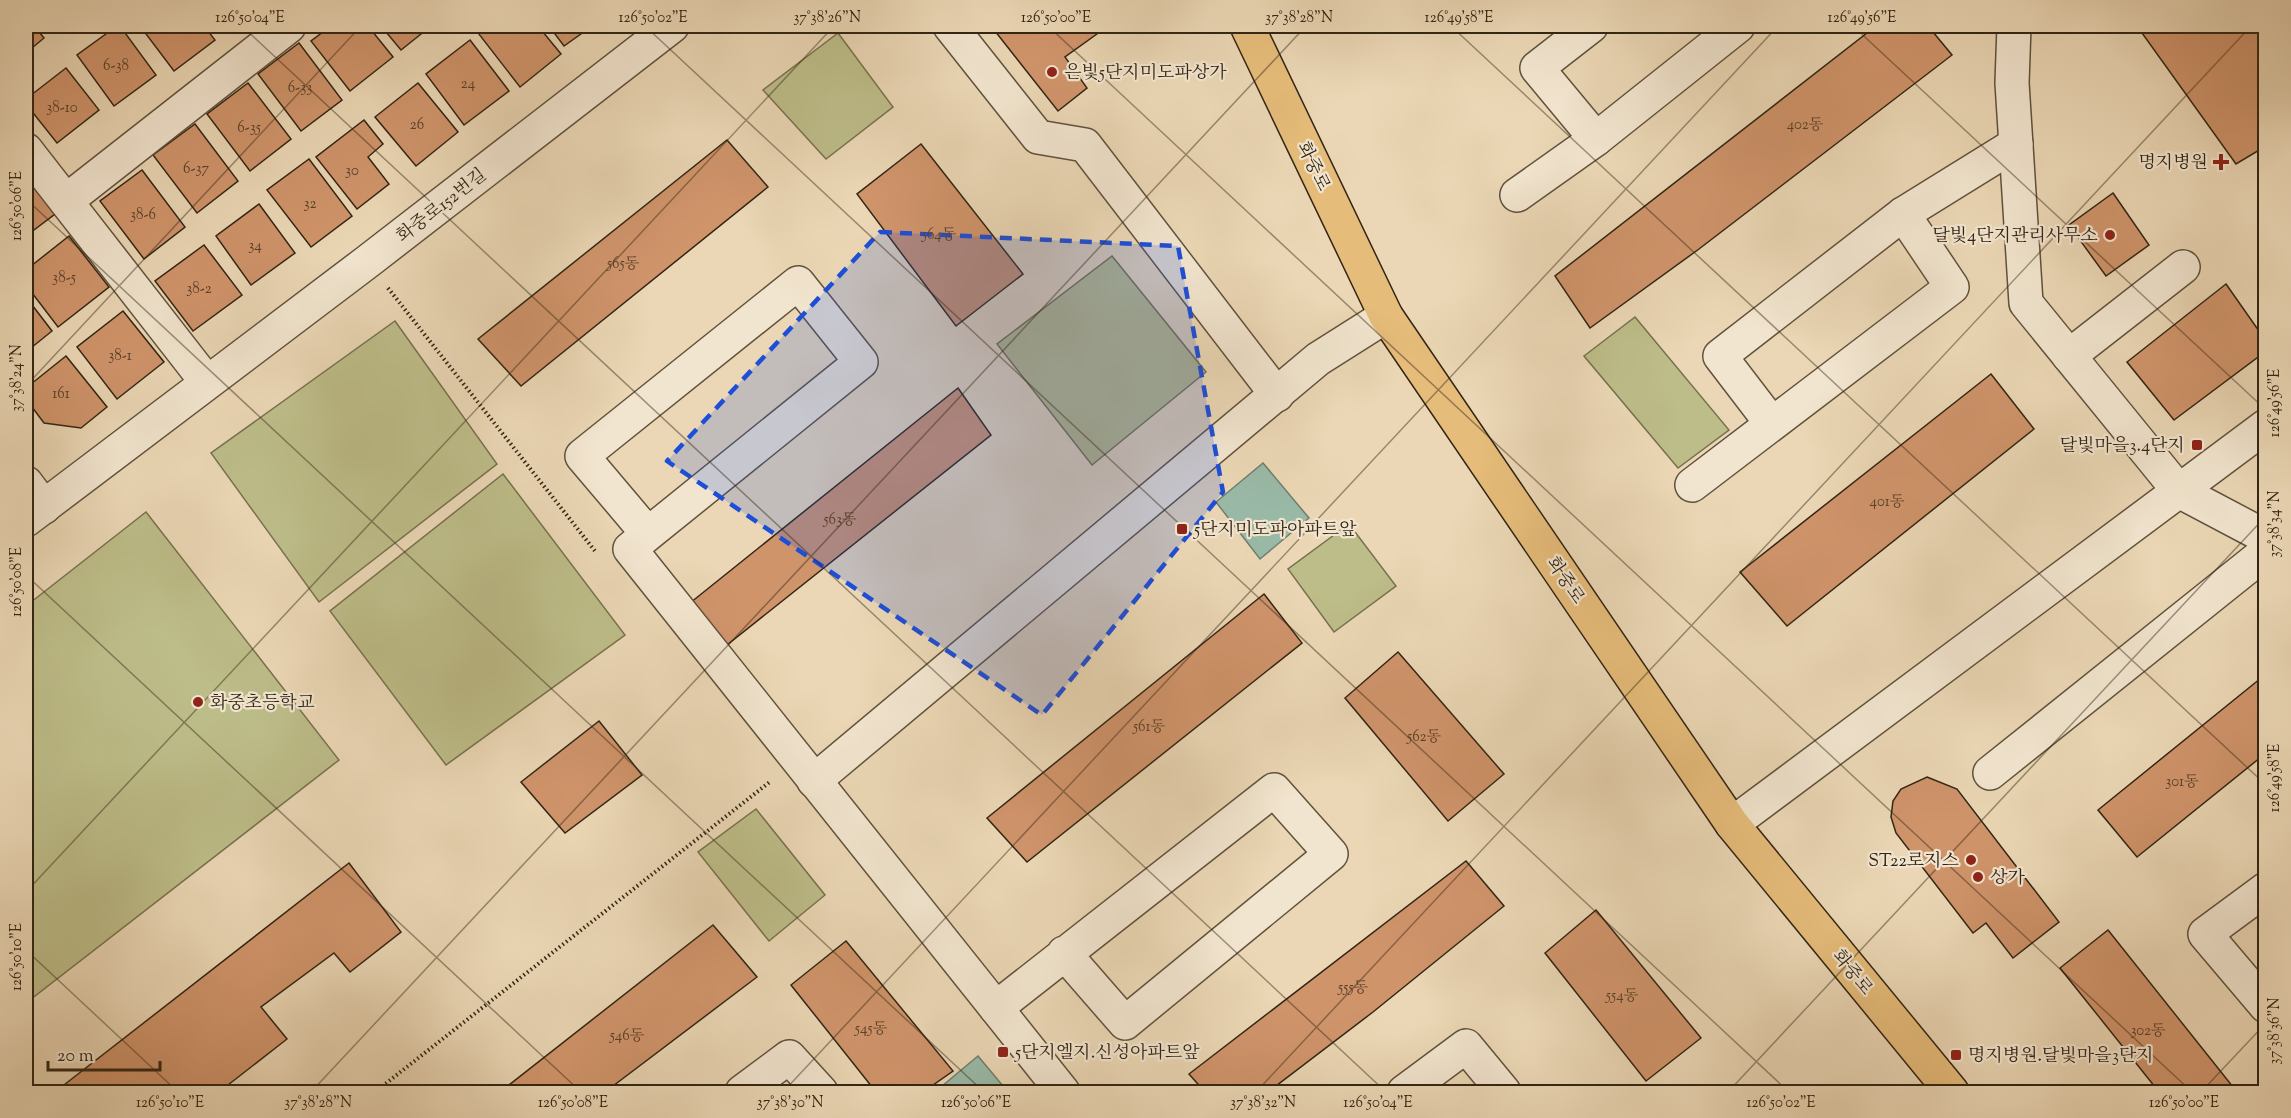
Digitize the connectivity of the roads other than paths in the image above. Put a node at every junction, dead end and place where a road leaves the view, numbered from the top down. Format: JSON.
{"nodes":[{"id":1,"x":289,"y":26,"type":"edge"},
{"id":2,"x":672,"y":26,"type":"edge"},
{"id":3,"x":950,"y":26,"type":"edge"},
{"id":4,"x":1246,"y":26,"type":"edge"},
{"id":5,"x":1591,"y":26,"type":"edge"},
{"id":6,"x":1738,"y":26,"type":"edge"},
{"id":7,"x":2014,"y":26,"type":"edge"},
{"id":8,"x":1596,"y":139,"type":"junction"},
{"id":9,"x":2016,"y":144,"type":"junction"},
{"id":10,"x":26,"y":150,"type":"edge"},
{"id":11,"x":1517,"y":195,"type":"dead end"},
{"id":12,"x":66,"y":201,"type":"junction"},
{"id":13,"x":1903,"y":214,"type":"junction"},
{"id":14,"x":2183,"y":267,"type":"dead end"},
{"id":15,"x":1386,"y":316,"type":"junction"},
{"id":16,"x":2068,"y":356,"type":"junction"},
{"id":17,"x":206,"y":381,"type":"junction"},
{"id":18,"x":1277,"y":395,"type":"junction"},
{"id":19,"x":1772,"y":424,"type":"junction"},
{"id":20,"x":2265,"y":426,"type":"edge"},
{"id":21,"x":1692,"y":485,"type":"dead end"},
{"id":22,"x":2179,"y":491,"type":"junction"},
{"id":23,"x":32,"y":503,"type":"edge"},
{"id":24,"x":648,"y":534,"type":"junction"},
{"id":25,"x":2265,"y":537,"type":"edge"},
{"id":26,"x":2265,"y":552,"type":"edge"},
{"id":27,"x":1990,"y":773,"type":"dead end"},
{"id":28,"x":814,"y":780,"type":"junction"},
{"id":29,"x":1732,"y":824,"type":"junction"},
{"id":30,"x":2265,"y":889,"type":"edge"},
{"id":31,"x":1064,"y":953,"type":"junction"},
{"id":32,"x":2265,"y":1006,"type":"edge"},
{"id":33,"x":996,"y":1008,"type":"junction"},
{"id":34,"x":1049,"y":1088,"type":"edge"},
{"id":35,"x":742,"y":1092,"type":"edge"},
{"id":36,"x":821,"y":1092,"type":"edge"},
{"id":37,"x":1404,"y":1092,"type":"edge"},
{"id":38,"x":1504,"y":1092,"type":"edge"},
{"id":39,"x":1952,"y":1092,"type":"edge"}],
"edges":[{"from":1,"to":12,"type":"street"},
{"from":2,"to":17,"type":"street","name":"화중로152번길"},
{"from":3,"to":18,"type":"street"},
{"from":4,"to":15,"type":"main road","name":"화중로"},
{"from":5,"to":8,"type":"street"},
{"from":6,"to":8,"type":"street"},
{"from":7,"to":9,"type":"street"},
{"from":8,"to":11,"type":"street"},
{"from":9,"to":13,"type":"street"},
{"from":9,"to":16,"type":"street"},
{"from":10,"to":12,"type":"street"},
{"from":12,"to":17,"type":"street"},
{"from":13,"to":19,"type":"street"},
{"from":13,"to":19,"type":"street"},
{"from":14,"to":16,"type":"street"},
{"from":15,"to":18,"type":"street"},
{"from":15,"to":29,"type":"main road","name":"화중로"},
{"from":16,"to":22,"type":"street"},
{"from":17,"to":23,"type":"street","name":"화중로152번길"},
{"from":18,"to":28,"type":"street"},
{"from":19,"to":21,"type":"street"},
{"from":20,"to":22,"type":"street"},
{"from":22,"to":25,"type":"street"},
{"from":22,"to":29,"type":"street"},
{"from":24,"to":24,"type":"street"},
{"from":24,"to":28,"type":"street"},
{"from":26,"to":27,"type":"street"},
{"from":28,"to":33,"type":"street"},
{"from":29,"to":39,"type":"main road","name":"화중로"},
{"from":30,"to":32,"type":"street"},
{"from":31,"to":31,"type":"street"},
{"from":31,"to":33,"type":"street"},
{"from":33,"to":34,"type":"street"},
{"from":35,"to":36,"type":"street"},
{"from":37,"to":38,"type":"street"}]}
